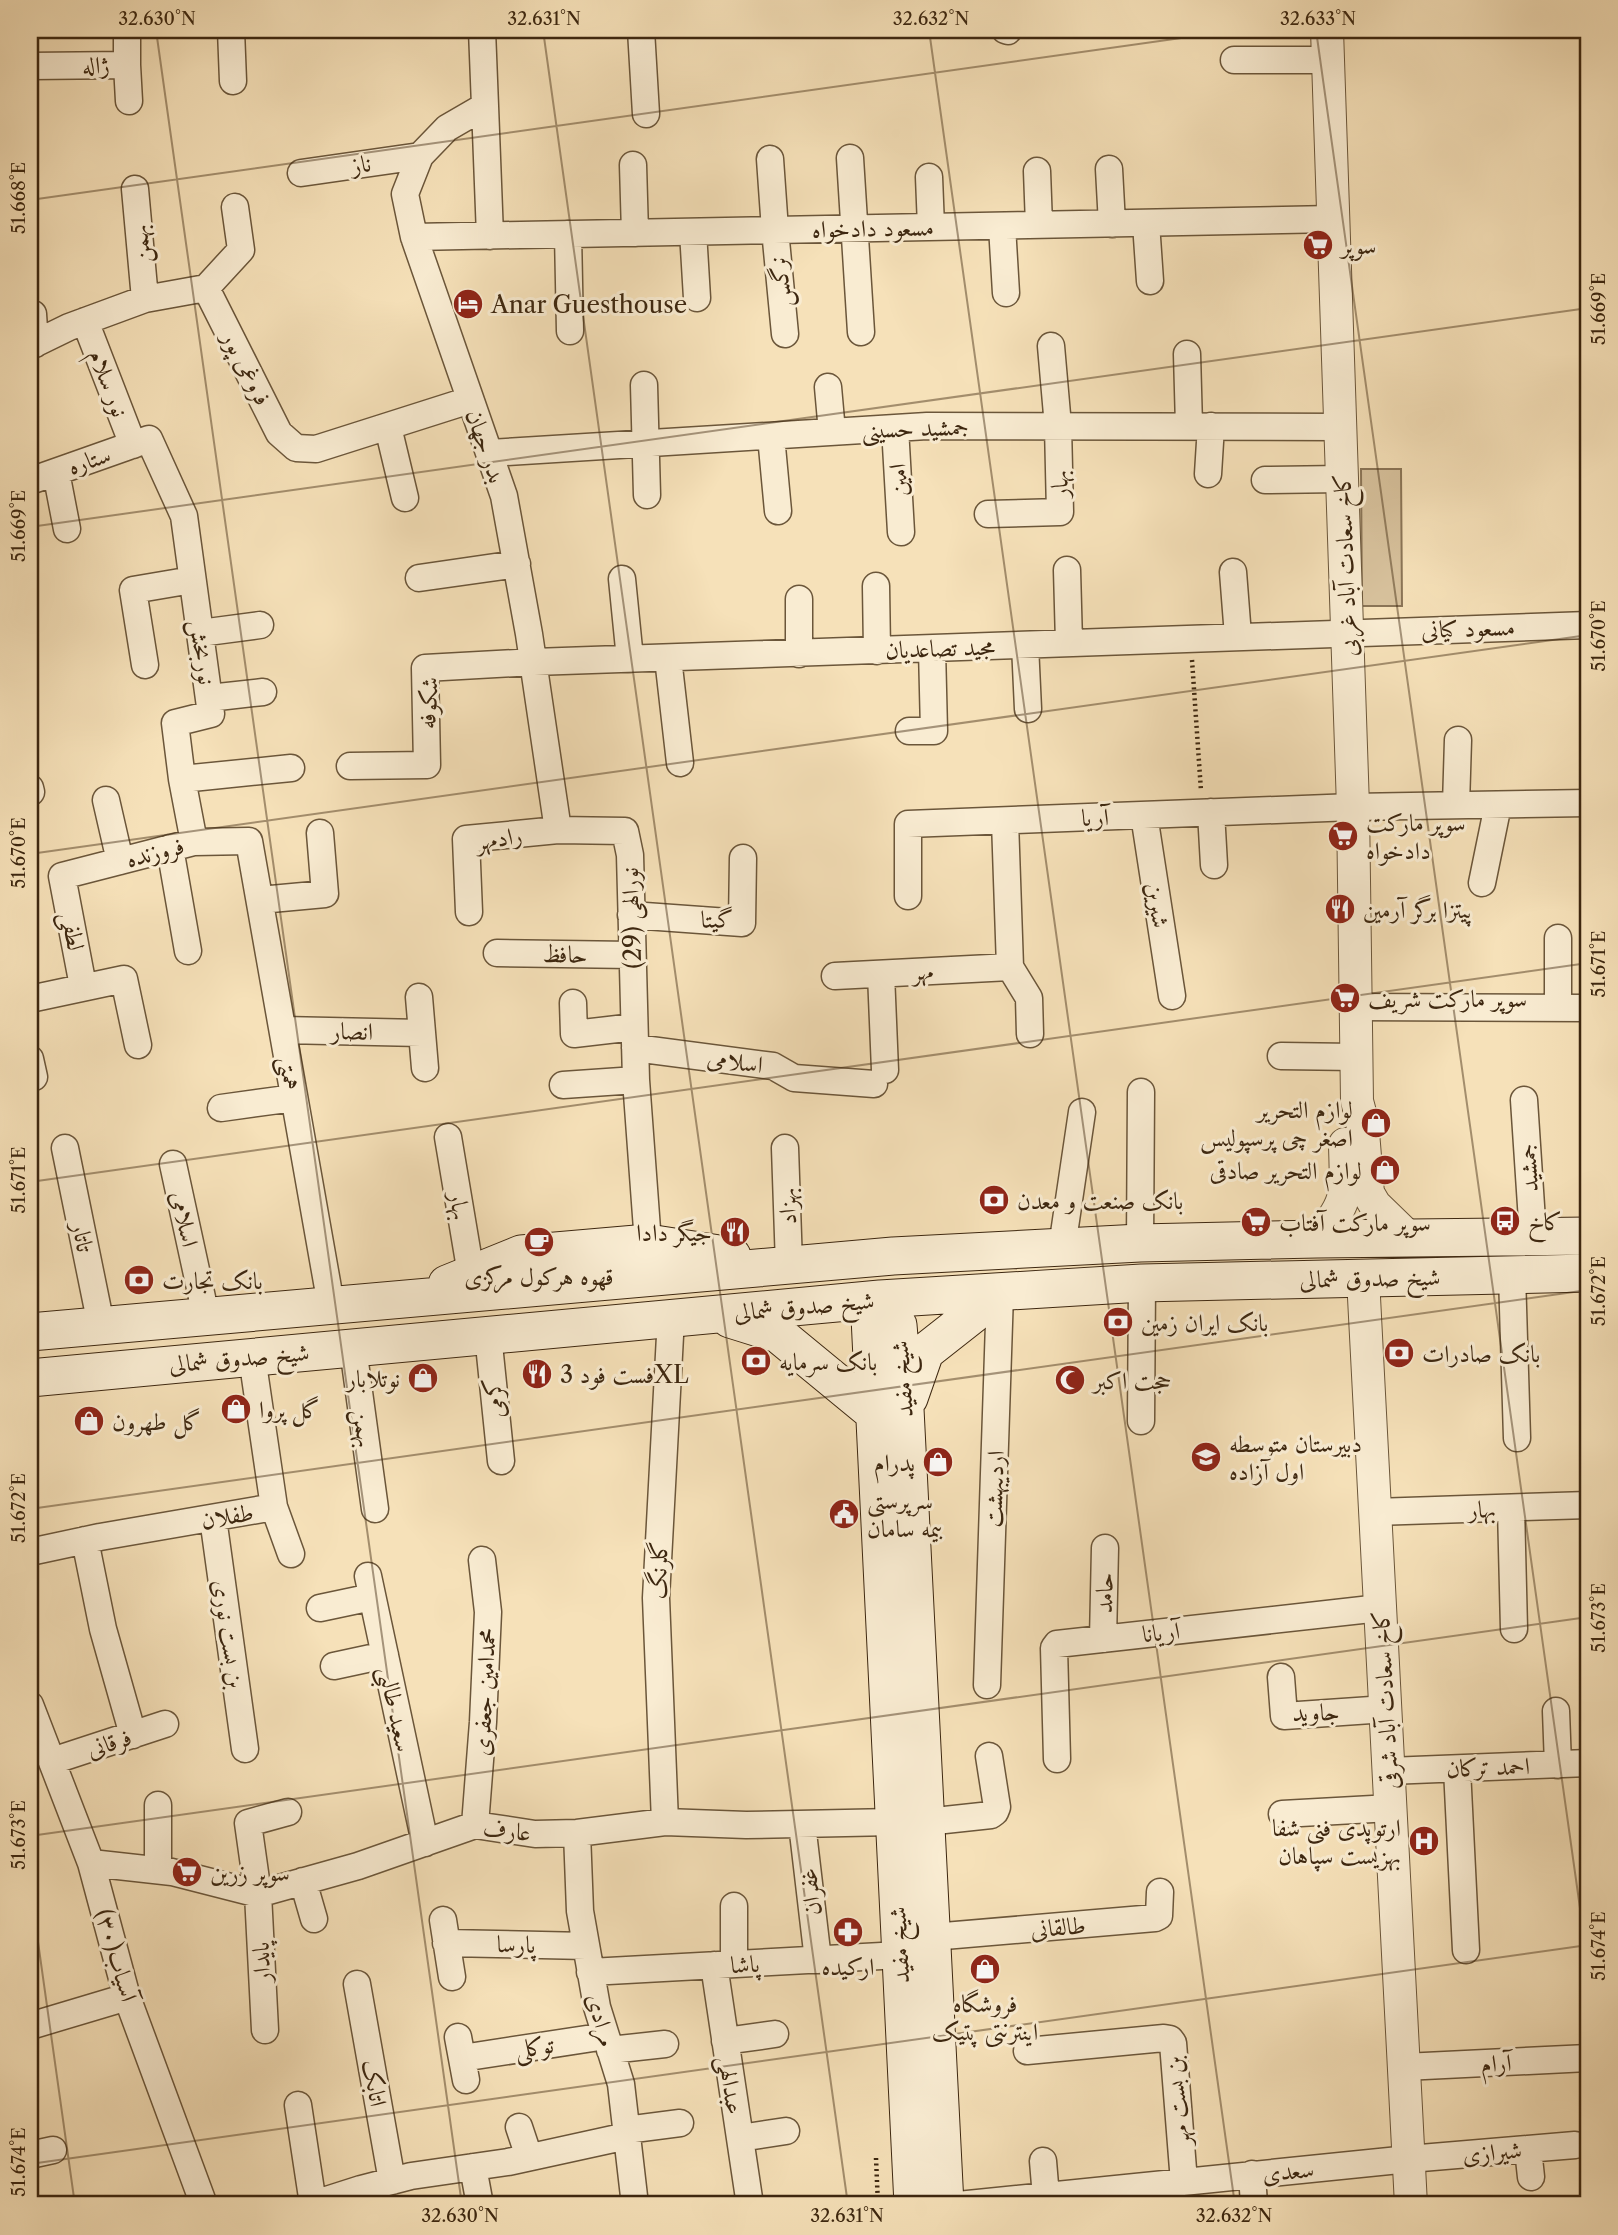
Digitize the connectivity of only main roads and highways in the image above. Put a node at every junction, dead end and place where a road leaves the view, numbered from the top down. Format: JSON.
{"nodes":[{"id":1,"x":1583,"y":1233,"type":"edge"},
{"id":2,"x":877,"y":1257,"type":"junction"},
{"id":3,"x":789,"y":1265,"type":"junction"},
{"id":4,"x":1585,"y":1274,"type":"edge"},
{"id":5,"x":1000,"y":1293,"type":"junction"},
{"id":6,"x":412,"y":1298,"type":"junction"},
{"id":7,"x":880,"y":1299,"type":"junction"},
{"id":8,"x":257,"y":1311,"type":"junction"},
{"id":9,"x":712,"y":1314,"type":"junction"},
{"id":10,"x":30,"y":1332,"type":"edge"},
{"id":11,"x":257,"y":1357,"type":"junction"},
{"id":12,"x":30,"y":1378,"type":"edge"},
{"id":13,"x":889,"y":1411,"type":"junction"},
{"id":14,"x":910,"y":1822,"type":"junction"},
{"id":15,"x":913,"y":2205,"type":"edge"},
{"id":16,"x":945,"y":2205,"type":"edge"}],
"edges":[{"from":1,"to":2,"type":"main road","name":"شیخ صدوق شمالی"},
{"from":2,"to":3,"type":"main road","name":"شیخ صدوق شمالی"},
{"from":2,"to":7,"type":"main road"},
{"from":3,"to":6,"type":"main road","name":"شیخ صدوق شمالی"},
{"from":3,"to":6,"type":"main road"},
{"from":4,"to":5,"type":"main road","name":"شیخ صدوق شمالی"},
{"from":5,"to":7,"type":"main road","name":"شیخ صدوق شمالی"},
{"from":5,"to":13,"type":"main road"},
{"from":6,"to":8,"type":"main road","name":"شیخ صدوق شمالی"},
{"from":7,"to":9,"type":"main road","name":"شیخ صدوق شمالی"},
{"from":7,"to":13,"type":"main road","name":"شیخ مفید"},
{"from":8,"to":10,"type":"main road","name":"شیخ صدوق شمالی"},
{"from":8,"to":11,"type":"main road"},
{"from":9,"to":11,"type":"main road","name":"شیخ صدوق شمالی"},
{"from":9,"to":13,"type":"main road"},
{"from":11,"to":12,"type":"main road","name":"شیخ صدوق شمالی"},
{"from":13,"to":14,"type":"main road","name":"شیخ مفید"},
{"from":14,"to":15,"type":"main road","name":"شیخ مفید"},
{"from":14,"to":16,"type":"main road","name":"شیخ مفید"}]}
